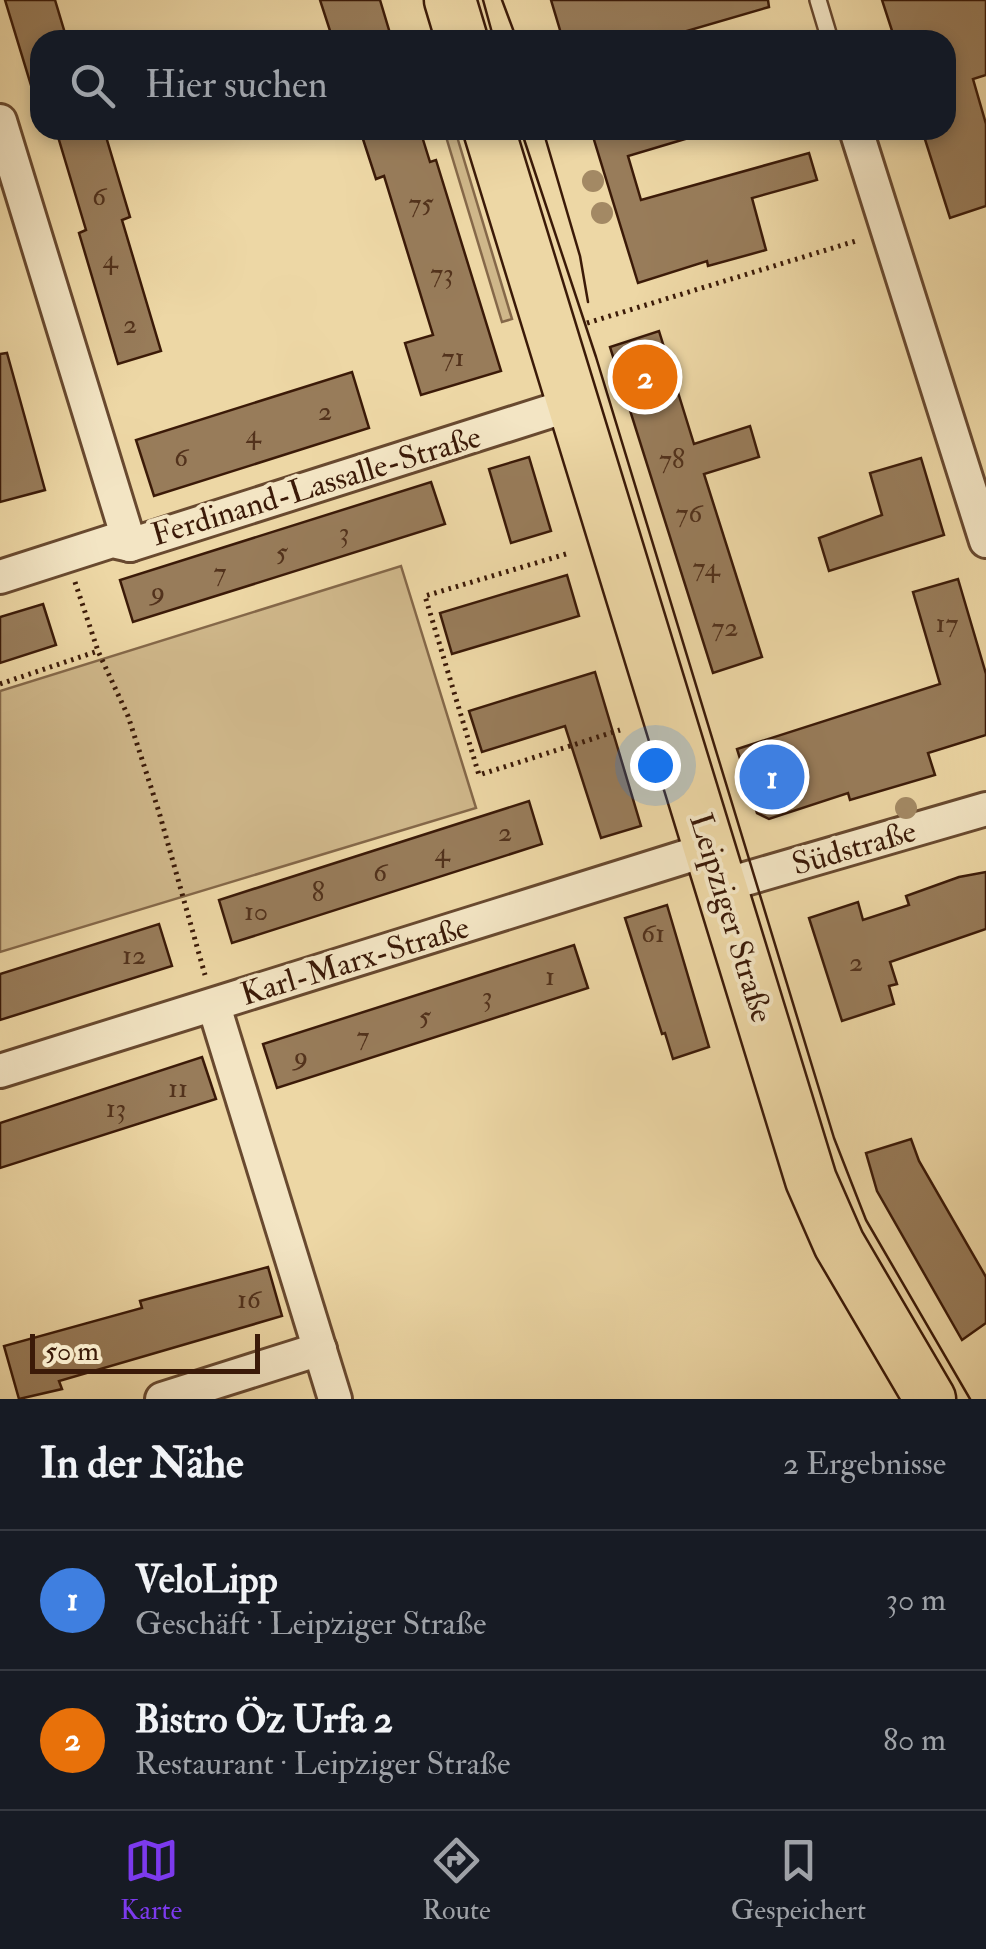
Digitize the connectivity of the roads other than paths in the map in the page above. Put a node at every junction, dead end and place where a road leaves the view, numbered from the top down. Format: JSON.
{"nodes":[{"id":1,"x":450,"y":0,"type":"edge"},
{"id":2,"x":818,"y":0,"type":"edge"},
{"id":3,"x":459,"y":30,"type":"edge"},
{"id":4,"x":827,"y":30,"type":"edge"},
{"id":5,"x":0,"y":121,"type":"edge"},
{"id":6,"x":492,"y":140,"type":"edge"},
{"id":7,"x":859,"y":140,"type":"edge"},
{"id":8,"x":573,"y":404,"type":"junction"},
{"id":9,"x":986,"y":542,"type":"edge"},
{"id":10,"x":130,"y":544,"type":"junction"},
{"id":11,"x":0,"y":576,"type":"edge"},
{"id":12,"x":986,"y":809,"type":"edge"},
{"id":13,"x":716,"y":868,"type":"junction"},
{"id":14,"x":212,"y":999,"type":"junction"},
{"id":15,"x":0,"y":1071,"type":"edge"},
{"id":16,"x":320,"y":1349,"type":"junction"},
{"id":17,"x":162,"y":1399,"type":"edge"},
{"id":18,"x":336,"y":1399,"type":"edge"},
{"id":19,"x":930,"y":1399,"type":"edge"}],
"edges":[{"from":1,"to":3,"type":"main road"},
{"from":2,"to":4,"type":"lane"},
{"from":5,"to":10,"type":"street"},
{"from":6,"to":8,"type":"main road","name":"Leipziger Straße"},
{"from":7,"to":9,"type":"street"},
{"from":8,"to":10,"type":"street","name":"Ferdinand-Lassalle-Straße"},
{"from":8,"to":13,"type":"main road","name":"Leipziger Straße"},
{"from":10,"to":11,"type":"street","name":"Ferdinand-Lassalle-Straße"},
{"from":12,"to":13,"type":"street","name":"Südstraße"},
{"from":13,"to":14,"type":"street","name":"Karl-Marx-Straße"},
{"from":13,"to":19,"type":"main road","name":"Leipziger Straße"},
{"from":14,"to":15,"type":"street","name":"Karl-Marx-Straße"},
{"from":14,"to":16,"type":"street"},
{"from":16,"to":17,"type":"street"},
{"from":16,"to":18,"type":"street"}]}
